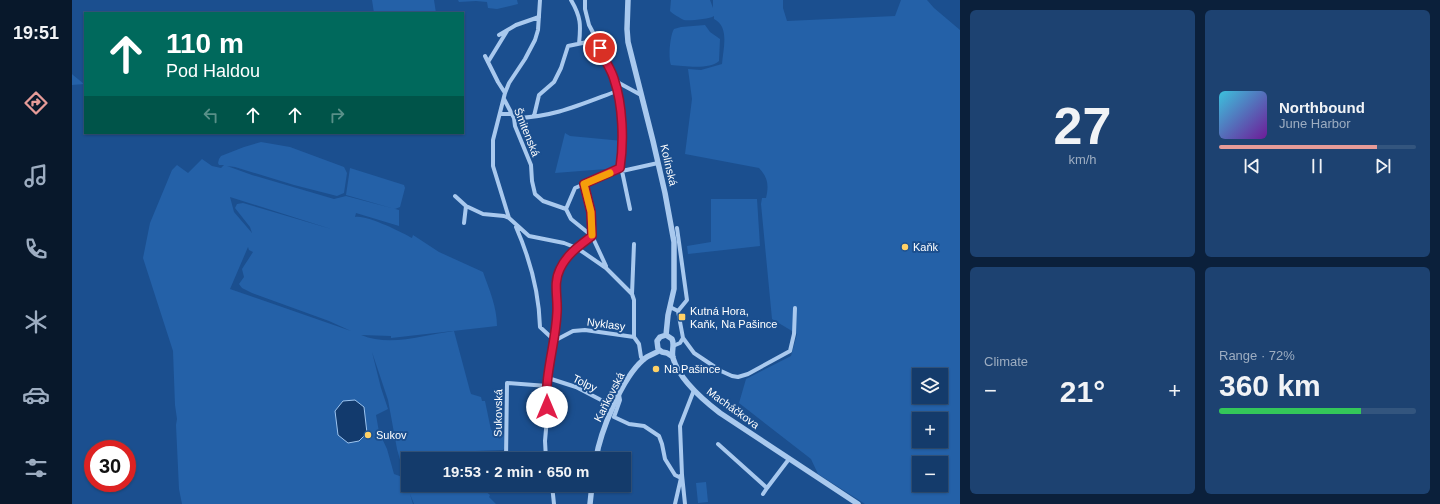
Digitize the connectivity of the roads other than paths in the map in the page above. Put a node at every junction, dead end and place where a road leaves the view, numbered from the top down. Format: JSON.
{"nodes":[{"id":1,"x":540,"y":0,"type":"edge"},
{"id":2,"x":571,"y":0,"type":"edge"},
{"id":3,"x":585,"y":0,"type":"edge"},
{"id":4,"x":628,"y":0,"type":"edge"},
{"id":5,"x":586,"y":9,"type":"junction"},
{"id":6,"x":578,"y":11,"type":"junction"},
{"id":7,"x":538,"y":17,"type":"junction"},
{"id":8,"x":508,"y":30,"type":"junction"},
{"id":9,"x":499,"y":35,"type":"dead end"},
{"id":10,"x":597,"y":40,"type":"junction"},
{"id":11,"x":579,"y":44,"type":"junction"},
{"id":12,"x":485,"y":56,"type":"dead end"},
{"id":13,"x":488,"y":62,"type":"junction"},
{"id":14,"x":614,"y":78,"type":"junction"},
{"id":15,"x":617,"y":91,"type":"junction"},
{"id":16,"x":505,"y":92,"type":"junction"},
{"id":17,"x":641,"y":95,"type":"junction"},
{"id":18,"x":503,"y":99,"type":"junction"},
{"id":19,"x":500,"y":114,"type":"junction"},
{"id":20,"x":513,"y":116,"type":"junction"},
{"id":21,"x":534,"y":116,"type":"junction"},
{"id":22,"x":658,"y":163,"type":"junction"},
{"id":23,"x":621,"y":170,"type":"junction"},
{"id":24,"x":584,"y":184,"type":"junction"},
{"id":25,"x":455,"y":196,"type":"dead end"},
{"id":26,"x":466,"y":206,"type":"junction"},
{"id":27,"x":566,"y":208,"type":"junction"},
{"id":28,"x":630,"y":208,"type":"dead end"},
{"id":29,"x":508,"y":218,"type":"junction"},
{"id":30,"x":464,"y":223,"type":"dead end"},
{"id":31,"x":516,"y":226,"type":"junction"},
{"id":32,"x":677,"y":228,"type":"dead end"},
{"id":33,"x":529,"y":236,"type":"junction"},
{"id":34,"x":592,"y":236,"type":"junction"},
{"id":35,"x":522,"y":240,"type":"junction"},
{"id":36,"x":634,"y":244,"type":"dead end"},
{"id":37,"x":577,"y":248,"type":"junction"},
{"id":38,"x":606,"y":268,"type":"junction"},
{"id":39,"x":632,"y":294,"type":"junction"},
{"id":40,"x":670,"y":307,"type":"junction"},
{"id":41,"x":795,"y":308,"type":"dead end"},
{"id":42,"x":678,"y":311,"type":"junction"},
{"id":43,"x":666,"y":335,"type":"junction"},
{"id":44,"x":634,"y":337,"type":"junction"},
{"id":45,"x":683,"y":338,"type":"junction"},
{"id":46,"x":554,"y":340,"type":"junction"},
{"id":47,"x":673,"y":347,"type":"junction"},
{"id":48,"x":658,"y":349,"type":"junction"},
{"id":49,"x":667,"y":352,"type":"junction"},
{"id":50,"x":673,"y":357,"type":"junction"},
{"id":51,"x":643,"y":360,"type":"junction"},
{"id":52,"x":548,"y":378,"type":"junction"},
{"id":53,"x":547,"y":386,"type":"junction"},
{"id":54,"x":694,"y":390,"type":"junction"},
{"id":55,"x":618,"y":395,"type":"junction"},
{"id":56,"x":615,"y":402,"type":"junction"},
{"id":57,"x":718,"y":444,"type":"dead end"},
{"id":58,"x":506,"y":452,"type":"edge"},
{"id":59,"x":546,"y":452,"type":"edge"},
{"id":60,"x":598,"y":452,"type":"edge"},
{"id":61,"x":791,"y":460,"type":"junction"},
{"id":62,"x":682,"y":475,"type":"junction"},
{"id":63,"x":767,"y":488,"type":"junction"},
{"id":64,"x":553,"y":492,"type":"edge"},
{"id":65,"x":591,"y":492,"type":"edge"},
{"id":66,"x":763,"y":494,"type":"dead end"},
{"id":67,"x":554,"y":504,"type":"edge"},
{"id":68,"x":590,"y":504,"type":"edge"},
{"id":69,"x":676,"y":504,"type":"edge"},
{"id":70,"x":685,"y":504,"type":"edge"},
{"id":71,"x":858,"y":504,"type":"edge"}],
"edges":[{"from":1,"to":7,"type":"street"},
{"from":2,"to":6,"type":"street"},
{"from":3,"to":5,"type":"street"},
{"from":4,"to":17,"type":"street","name":"Kolínská"},
{"from":5,"to":6,"type":"street"},
{"from":5,"to":10,"type":"street"},
{"from":6,"to":11,"type":"street"},
{"from":7,"to":8,"type":"street"},
{"from":7,"to":16,"type":"street"},
{"from":8,"to":9,"type":"street"},
{"from":8,"to":13,"type":"street"},
{"from":10,"to":11,"type":"street"},
{"from":10,"to":14,"type":"street"},
{"from":11,"to":21,"type":"street"},
{"from":12,"to":13,"type":"street"},
{"from":13,"to":16,"type":"street"},
{"from":14,"to":15,"type":"street"},
{"from":14,"to":17,"type":"street"},
{"from":15,"to":21,"type":"street"},
{"from":15,"to":23,"type":"street"},
{"from":16,"to":18,"type":"street"},
{"from":17,"to":22,"type":"street","name":"Kolínská"},
{"from":18,"to":19,"type":"street"},
{"from":18,"to":20,"type":"street","name":"Šmitenská"},
{"from":19,"to":20,"type":"street"},
{"from":19,"to":29,"type":"street"},
{"from":20,"to":21,"type":"street"},
{"from":20,"to":27,"type":"street","name":"Šmitenská"},
{"from":22,"to":23,"type":"street"},
{"from":22,"to":40,"type":"street","name":"Kolínská"},
{"from":23,"to":24,"type":"street"},
{"from":23,"to":28,"type":"street"},
{"from":24,"to":27,"type":"street"},
{"from":24,"to":34,"type":"street"},
{"from":25,"to":26,"type":"street"},
{"from":26,"to":29,"type":"street"},
{"from":26,"to":30,"type":"street"},
{"from":27,"to":34,"type":"street"},
{"from":29,"to":31,"type":"street"},
{"from":31,"to":33,"type":"street"},
{"from":31,"to":35,"type":"street"},
{"from":32,"to":42,"type":"street"},
{"from":33,"to":35,"type":"street"},
{"from":33,"to":37,"type":"street"},
{"from":34,"to":37,"type":"street"},
{"from":34,"to":38,"type":"street"},
{"from":35,"to":46,"type":"street"},
{"from":36,"to":39,"type":"street"},
{"from":37,"to":38,"type":"street"},
{"from":37,"to":46,"type":"street"},
{"from":38,"to":39,"type":"street"},
{"from":39,"to":44,"type":"street"},
{"from":40,"to":42,"type":"street"},
{"from":40,"to":43,"type":"street","name":"Kolínská"},
{"from":41,"to":45,"type":"street"},
{"from":42,"to":45,"type":"street"},
{"from":43,"to":47,"type":"street"},
{"from":43,"to":48,"type":"street"},
{"from":44,"to":46,"type":"street","name":"Nyklasy"},
{"from":44,"to":51,"type":"street"},
{"from":45,"to":47,"type":"street"},
{"from":46,"to":52,"type":"street"},
{"from":47,"to":49,"type":"street"},
{"from":47,"to":50,"type":"street"},
{"from":48,"to":49,"type":"street"},
{"from":48,"to":51,"type":"street","name":"Kaňkovská"},
{"from":49,"to":50,"type":"street"},
{"from":50,"to":54,"type":"street","name":"Macháčkova"},
{"from":51,"to":55,"type":"street","name":"Kaňkovská"},
{"from":52,"to":53,"type":"street"},
{"from":52,"to":56,"type":"street","name":"Tolpy"},
{"from":53,"to":58,"type":"street","name":"Sukovská"},
{"from":53,"to":59,"type":"street"},
{"from":54,"to":61,"type":"street","name":"Macháčkova"},
{"from":54,"to":62,"type":"street"},
{"from":55,"to":56,"type":"street","name":"Kaňkovská"},
{"from":55,"to":62,"type":"street"},
{"from":56,"to":60,"type":"street","name":"Kaňkovská"},
{"from":57,"to":63,"type":"street"},
{"from":61,"to":63,"type":"street"},
{"from":61,"to":71,"type":"street","name":"Macháčkova"},
{"from":62,"to":69,"type":"street"},
{"from":62,"to":70,"type":"street"},
{"from":63,"to":66,"type":"street"},
{"from":64,"to":67,"type":"street"},
{"from":65,"to":68,"type":"street"}]}
